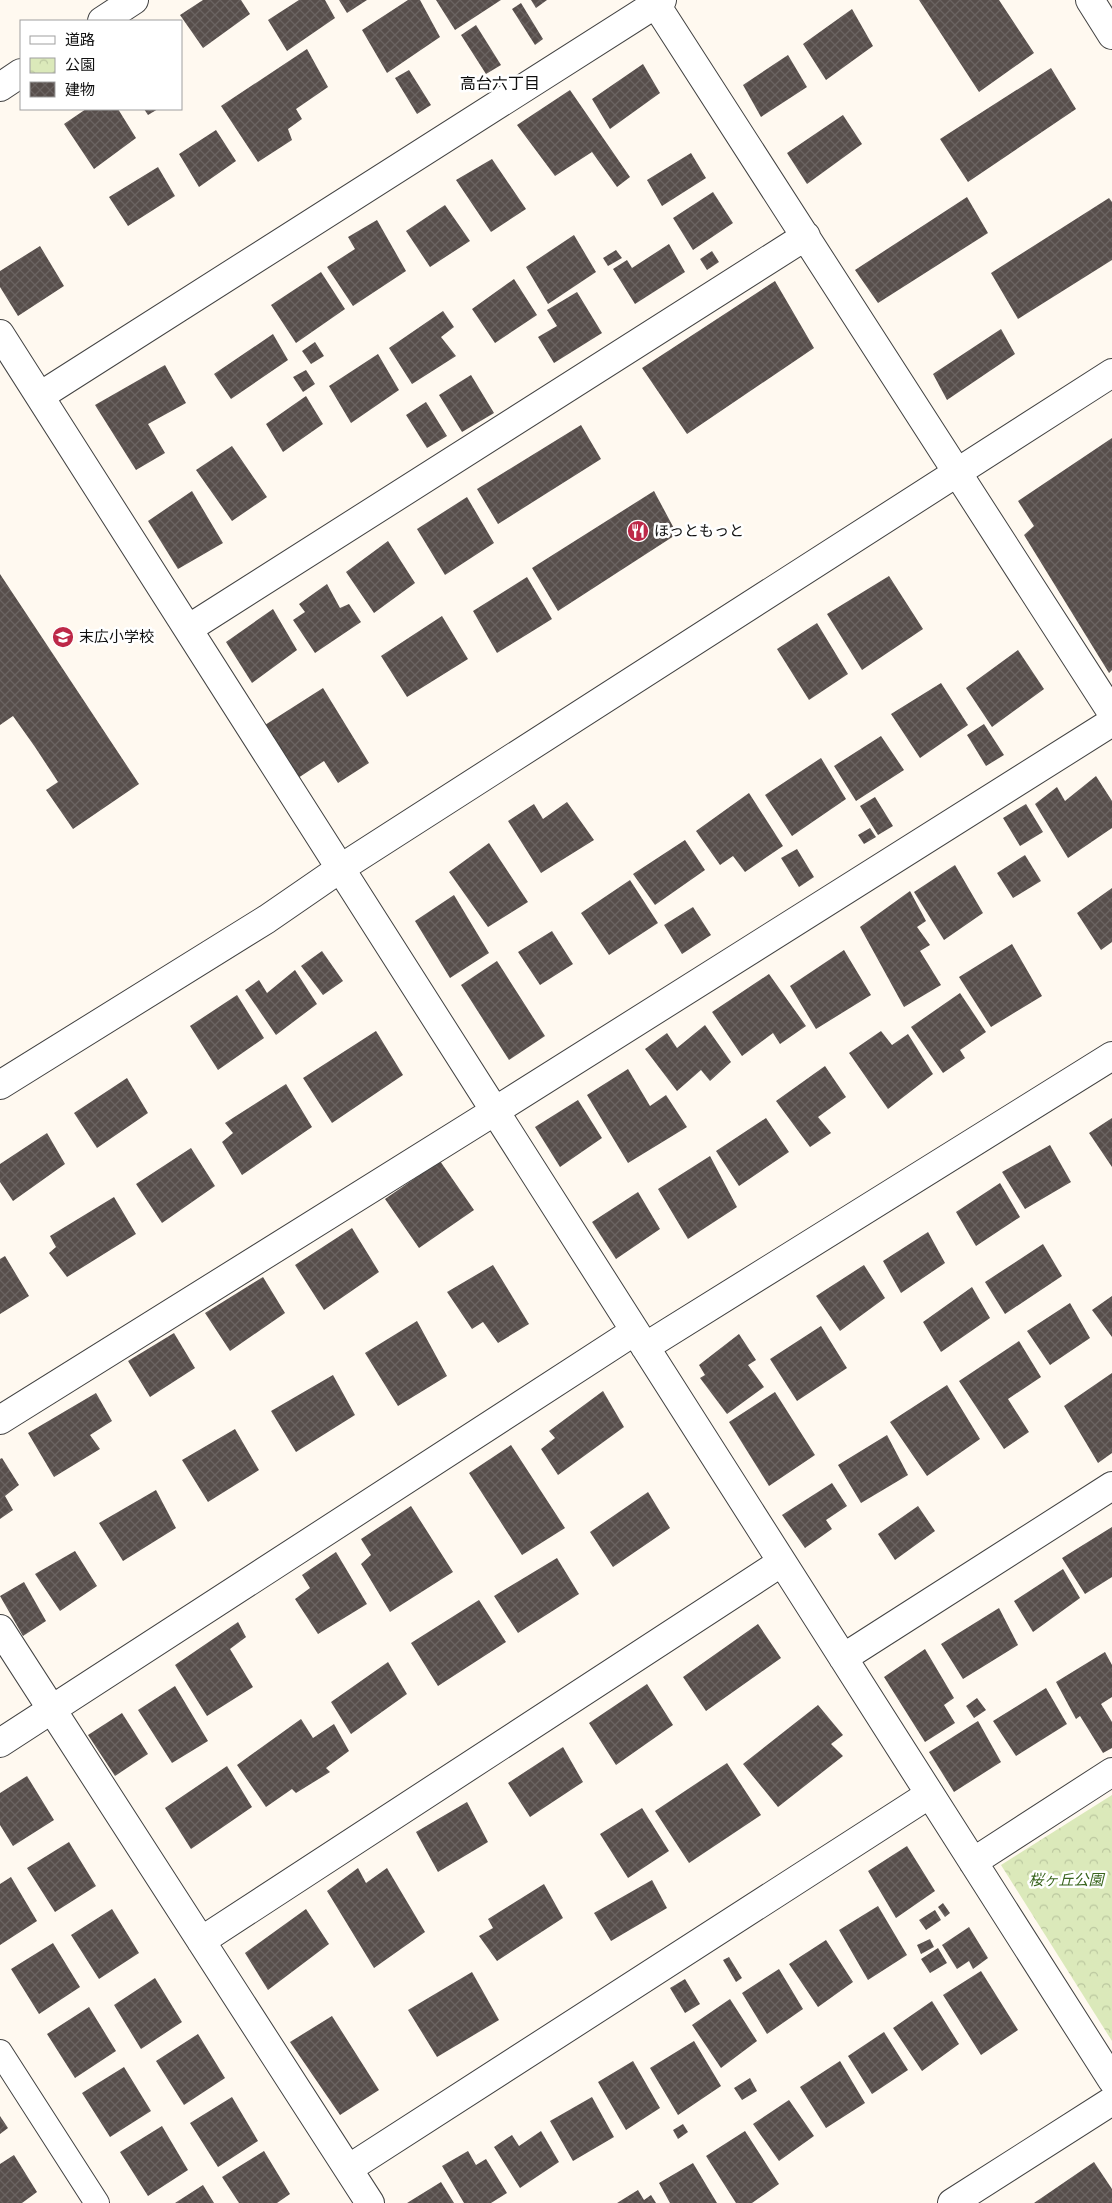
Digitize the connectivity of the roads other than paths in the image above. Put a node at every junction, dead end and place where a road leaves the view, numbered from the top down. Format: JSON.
{"nodes":[{"id":1,"x":134,"y":0,"type":"edge"},
{"id":2,"x":1090,"y":0,"type":"edge"},
{"id":3,"x":657,"y":1,"type":"edge"},
{"id":4,"x":104,"y":20,"type":"edge"},
{"id":5,"x":1112,"y":35,"type":"edge"},
{"id":6,"x":20,"y":74,"type":"edge"},
{"id":7,"x":0,"y":87,"type":"edge"},
{"id":8,"x":806,"y":236,"type":"junction"},
{"id":9,"x":0,"y":334,"type":"edge"},
{"id":10,"x":1112,"y":373,"type":"edge"},
{"id":11,"x":40,"y":396,"type":"junction"},
{"id":12,"x":959,"y":472,"type":"junction"},
{"id":13,"x":188,"y":629,"type":"junction"},
{"id":14,"x":1112,"y":713,"type":"edge"},
{"id":15,"x":1112,"y":722,"type":"edge"},
{"id":16,"x":341,"y":868,"type":"junction"},
{"id":17,"x":1112,"y":1056,"type":"edge"},
{"id":18,"x":0,"y":1085,"type":"edge"},
{"id":19,"x":496,"y":1111,"type":"junction"},
{"id":20,"x":640,"y":1339,"type":"junction"},
{"id":21,"x":0,"y":1420,"type":"edge"},
{"id":22,"x":1112,"y":1486,"type":"edge"},
{"id":23,"x":782,"y":1562,"type":"junction"},
{"id":24,"x":0,"y":1629,"type":"edge"},
{"id":25,"x":843,"y":1658,"type":"junction"},
{"id":26,"x":51,"y":1710,"type":"junction"},
{"id":27,"x":0,"y":1743,"type":"edge"},
{"id":28,"x":1112,"y":1772,"type":"edge"},
{"id":29,"x":930,"y":1794,"type":"junction"},
{"id":30,"x":973,"y":1862,"type":"junction"},
{"id":31,"x":201,"y":1941,"type":"junction"},
{"id":32,"x":0,"y":2052,"type":"edge"},
{"id":33,"x":1112,"y":2080,"type":"edge"},
{"id":34,"x":1112,"y":2101,"type":"edge"},
{"id":35,"x":348,"y":2169,"type":"junction"},
{"id":36,"x":98,"y":2203,"type":"edge"},
{"id":37,"x":370,"y":2203,"type":"edge"},
{"id":38,"x":952,"y":2203,"type":"edge"}],
"edges":[{"from":1,"to":4,"type":"street"},
{"from":2,"to":5,"type":"street"},
{"from":3,"to":8,"type":"street"},
{"from":3,"to":11,"type":"street"},
{"from":6,"to":7,"type":"street"},
{"from":8,"to":12,"type":"street"},
{"from":8,"to":13,"type":"street"},
{"from":9,"to":11,"type":"street"},
{"from":10,"to":12,"type":"street"},
{"from":11,"to":13,"type":"street"},
{"from":12,"to":14,"type":"street"},
{"from":12,"to":16,"type":"street"},
{"from":13,"to":16,"type":"street"},
{"from":15,"to":19,"type":"street"},
{"from":16,"to":18,"type":"street"},
{"from":16,"to":19,"type":"street"},
{"from":17,"to":20,"type":"street"},
{"from":19,"to":20,"type":"street"},
{"from":19,"to":21,"type":"street"},
{"from":20,"to":23,"type":"street"},
{"from":20,"to":26,"type":"street"},
{"from":22,"to":25,"type":"street"},
{"from":23,"to":25,"type":"street"},
{"from":23,"to":31,"type":"street"},
{"from":24,"to":26,"type":"street"},
{"from":25,"to":29,"type":"street"},
{"from":26,"to":27,"type":"street"},
{"from":26,"to":31,"type":"street"},
{"from":28,"to":30,"type":"street"},
{"from":29,"to":30,"type":"street"},
{"from":29,"to":35,"type":"street"},
{"from":30,"to":33,"type":"street"},
{"from":31,"to":35,"type":"street"},
{"from":32,"to":36,"type":"lane"},
{"from":34,"to":38,"type":"street"},
{"from":35,"to":37,"type":"street"}]}
